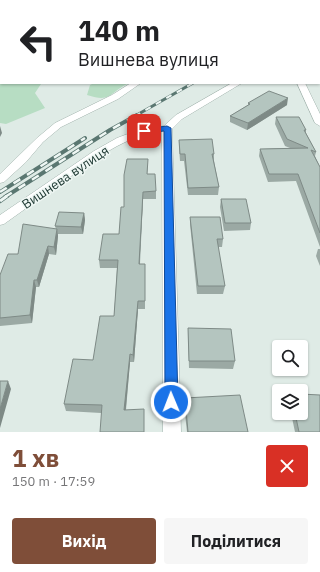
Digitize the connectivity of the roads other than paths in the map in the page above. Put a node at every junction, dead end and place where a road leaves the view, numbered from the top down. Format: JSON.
{"nodes":[{"id":1,"x":136,"y":84,"type":"edge"},
{"id":2,"x":236,"y":84,"type":"edge"},
{"id":3,"x":300,"y":84,"type":"edge"},
{"id":4,"x":320,"y":123,"type":"edge"},
{"id":5,"x":167,"y":128,"type":"junction"},
{"id":6,"x":0,"y":180,"type":"edge"},
{"id":7,"x":0,"y":221,"type":"edge"},
{"id":8,"x":172,"y":432,"type":"edge"}],
"edges":[{"from":1,"to":6,"type":"street"},
{"from":2,"to":5,"type":"street"},
{"from":3,"to":4,"type":"street"},
{"from":5,"to":7,"type":"street","name":"Вишнева вулиця"},
{"from":5,"to":8,"type":"street"}]}
